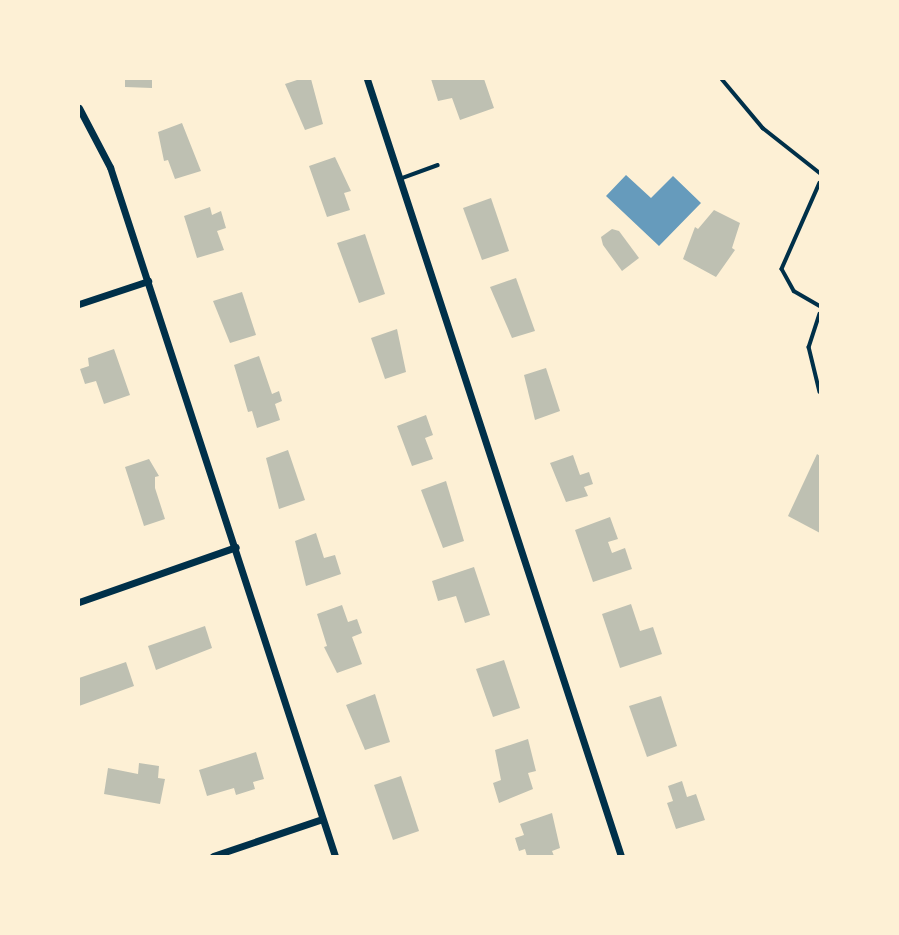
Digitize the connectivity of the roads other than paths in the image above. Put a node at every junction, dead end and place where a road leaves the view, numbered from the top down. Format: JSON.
{"nodes":[{"id":1,"x":367,"y":79,"type":"edge"},
{"id":2,"x":722,"y":79,"type":"edge"},
{"id":3,"x":79,"y":108,"type":"edge"},
{"id":4,"x":438,"y":165,"type":"dead end"},
{"id":5,"x":820,"y":173,"type":"edge"},
{"id":6,"x":400,"y":179,"type":"junction"},
{"id":7,"x":820,"y":183,"type":"edge"},
{"id":8,"x":148,"y":281,"type":"junction"},
{"id":9,"x":79,"y":304,"type":"edge"},
{"id":10,"x":820,"y":306,"type":"edge"},
{"id":11,"x":820,"y":314,"type":"edge"},
{"id":12,"x":820,"y":391,"type":"edge"},
{"id":13,"x":236,"y":547,"type":"junction"},
{"id":14,"x":79,"y":602,"type":"edge"},
{"id":15,"x":322,"y":819,"type":"junction"},
{"id":16,"x":213,"y":856,"type":"edge"},
{"id":17,"x":335,"y":856,"type":"edge"},
{"id":18,"x":621,"y":856,"type":"edge"}],
"edges":[{"from":1,"to":6,"type":"street"},
{"from":2,"to":5,"type":"lane"},
{"from":3,"to":8,"type":"street"},
{"from":4,"to":6,"type":"lane"},
{"from":6,"to":18,"type":"street"},
{"from":7,"to":10,"type":"lane"},
{"from":8,"to":9,"type":"street"},
{"from":8,"to":13,"type":"street"},
{"from":11,"to":12,"type":"lane"},
{"from":13,"to":14,"type":"street"},
{"from":13,"to":15,"type":"street"},
{"from":15,"to":16,"type":"street"},
{"from":15,"to":17,"type":"street"}]}
